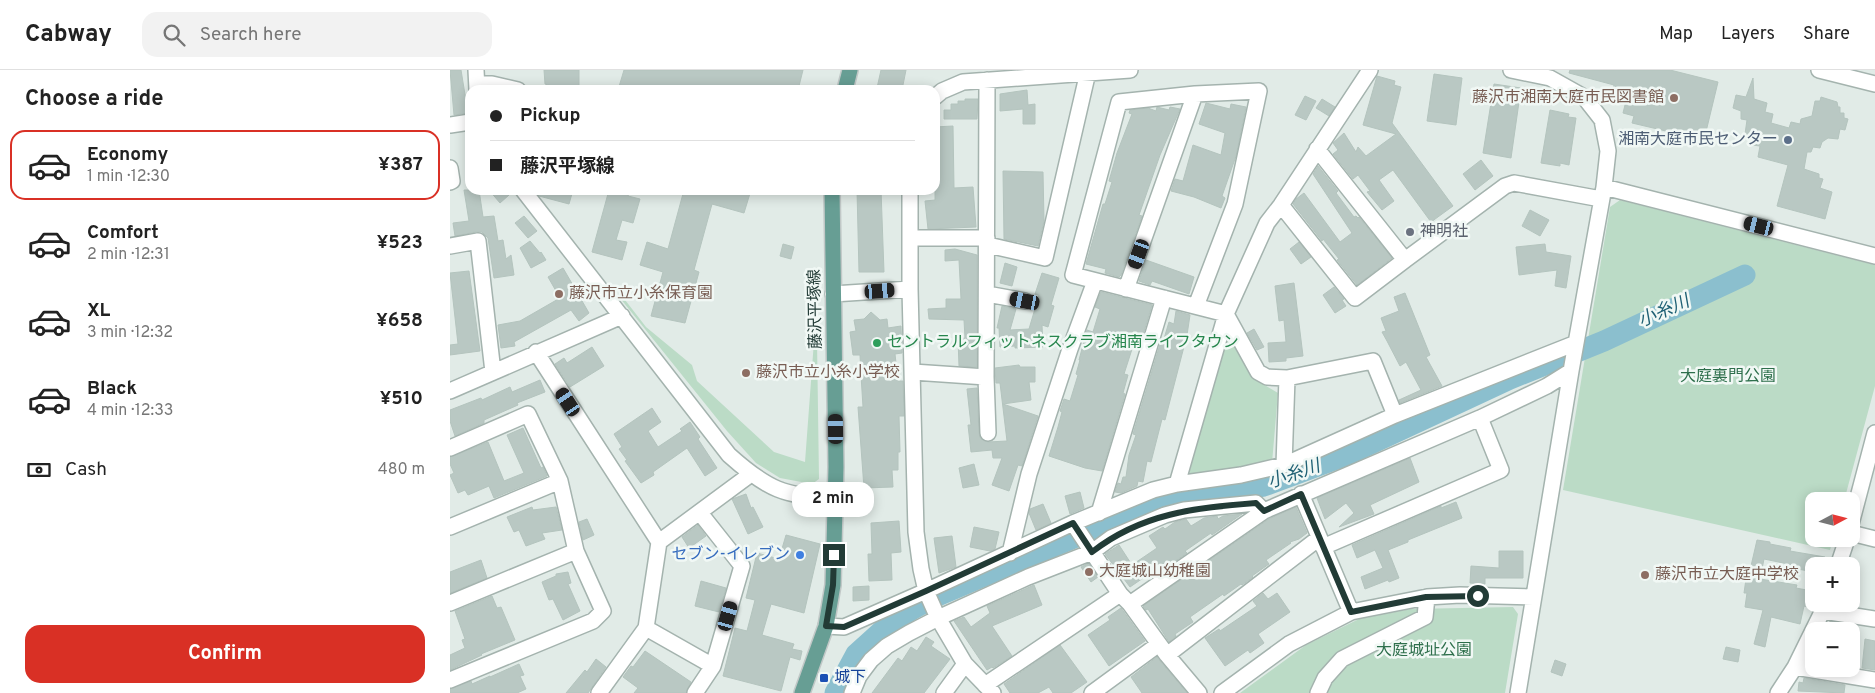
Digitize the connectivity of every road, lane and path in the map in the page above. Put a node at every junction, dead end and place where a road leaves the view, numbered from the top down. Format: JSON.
{"nodes":[{"id":1,"x":850,"y":70,"type":"edge"},
{"id":2,"x":1130,"y":70,"type":"edge"},
{"id":3,"x":1370,"y":70,"type":"edge"},
{"id":4,"x":1511,"y":70,"type":"edge"},
{"id":5,"x":1819,"y":70,"type":"edge"},
{"id":6,"x":1088,"y":72,"type":"junction"},
{"id":7,"x":986,"y":80,"type":"junction"},
{"id":8,"x":477,"y":82,"type":"edge"},
{"id":9,"x":1875,"y":84,"type":"edge"},
{"id":10,"x":496,"y":85,"type":"edge"},
{"id":11,"x":846,"y":85,"type":"edge"},
{"id":12,"x":940,"y":93,"type":"edge"},
{"id":13,"x":1195,"y":94,"type":"junction"},
{"id":14,"x":465,"y":123,"type":"edge"},
{"id":15,"x":450,"y":125,"type":"edge"},
{"id":16,"x":1317,"y":149,"type":"junction"},
{"id":17,"x":450,"y":168,"type":"edge"},
{"id":18,"x":450,"y":182,"type":"edge"},
{"id":19,"x":1603,"y":193,"type":"junction"},
{"id":20,"x":527,"y":195,"type":"edge"},
{"id":21,"x":832,"y":195,"type":"edge"},
{"id":22,"x":910,"y":195,"type":"edge"},
{"id":23,"x":1281,"y":205,"type":"junction"},
{"id":24,"x":911,"y":238,"type":"junction"},
{"id":25,"x":987,"y":242,"type":"junction"},
{"id":26,"x":450,"y":246,"type":"edge"},
{"id":27,"x":1875,"y":256,"type":"edge"},
{"id":28,"x":1405,"y":260,"type":"junction"},
{"id":29,"x":1095,"y":281,"type":"junction"},
{"id":30,"x":910,"y":289,"type":"junction"},
{"id":31,"x":1126,"y":289,"type":"junction"},
{"id":32,"x":833,"y":294,"type":"junction"},
{"id":33,"x":987,"y":294,"type":"junction"},
{"id":34,"x":1164,"y":298,"type":"junction"},
{"id":35,"x":1025,"y":301,"type":"dead end"},
{"id":36,"x":1196,"y":306,"type":"junction"},
{"id":37,"x":1226,"y":314,"type":"junction"},
{"id":38,"x":622,"y":316,"type":"junction"},
{"id":39,"x":1576,"y":343,"type":"junction"},
{"id":40,"x":536,"y":352,"type":"junction"},
{"id":41,"x":1571,"y":371,"type":"junction"},
{"id":42,"x":493,"y":372,"type":"junction"},
{"id":43,"x":913,"y":372,"type":"junction"},
{"id":44,"x":986,"y":378,"type":"junction"},
{"id":45,"x":1287,"y":378,"type":"junction"},
{"id":46,"x":450,"y":391,"type":"edge"},
{"id":47,"x":1395,"y":415,"type":"junction"},
{"id":48,"x":1480,"y":418,"type":"junction"},
{"id":49,"x":992,"y":425,"type":"dead end"},
{"id":50,"x":1875,"y":433,"type":"edge"},
{"id":51,"x":450,"y":448,"type":"edge"},
{"id":52,"x":1284,"y":464,"type":"junction"},
{"id":53,"x":751,"y":474,"type":"junction"},
{"id":54,"x":560,"y":481,"type":"junction"},
{"id":55,"x":1177,"y":484,"type":"junction"},
{"id":56,"x":1859,"y":492,"type":"edge"},
{"id":57,"x":1301,"y":494,"type":"junction"},
{"id":58,"x":836,"y":499,"type":"junction"},
{"id":59,"x":1264,"y":511,"type":"junction"},
{"id":60,"x":700,"y":513,"type":"junction"},
{"id":61,"x":1099,"y":513,"type":"junction"},
{"id":62,"x":1075,"y":526,"type":"junction"},
{"id":63,"x":450,"y":527,"type":"edge"},
{"id":64,"x":1860,"y":535,"type":"edge"},
{"id":65,"x":1875,"y":539,"type":"edge"},
{"id":66,"x":659,"y":542,"type":"junction"},
{"id":67,"x":1321,"y":543,"type":"junction"},
{"id":68,"x":1090,"y":547,"type":"junction"},
{"id":69,"x":576,"y":551,"type":"junction"},
{"id":70,"x":1010,"y":553,"type":"junction"},
{"id":71,"x":928,"y":594,"type":"junction"},
{"id":72,"x":1426,"y":597,"type":"junction"},
{"id":73,"x":1533,"y":597,"type":"junction"},
{"id":74,"x":1125,"y":599,"type":"junction"},
{"id":75,"x":450,"y":603,"type":"edge"},
{"id":76,"x":1351,"y":612,"type":"junction"},
{"id":77,"x":1822,"y":612,"type":"edge"},
{"id":78,"x":1845,"y":612,"type":"edge"},
{"id":79,"x":936,"y":614,"type":"junction"},
{"id":80,"x":1875,"y":619,"type":"edge"},
{"id":81,"x":826,"y":626,"type":"junction"},
{"id":82,"x":646,"y":628,"type":"junction"},
{"id":83,"x":1163,"y":650,"type":"junction"},
{"id":84,"x":965,"y":664,"type":"junction"},
{"id":85,"x":713,"y":666,"type":"junction"},
{"id":86,"x":1795,"y":667,"type":"junction"},
{"id":87,"x":450,"y":680,"type":"edge"},
{"id":88,"x":1875,"y":680,"type":"edge"},
{"id":89,"x":989,"y":689,"type":"edge"},
{"id":90,"x":599,"y":693,"type":"edge"},
{"id":91,"x":695,"y":693,"type":"edge"},
{"id":92,"x":802,"y":693,"type":"edge"},
{"id":93,"x":852,"y":693,"type":"edge"},
{"id":94,"x":944,"y":693,"type":"edge"},
{"id":95,"x":1092,"y":693,"type":"edge"},
{"id":96,"x":1199,"y":693,"type":"edge"},
{"id":97,"x":1222,"y":693,"type":"edge"},
{"id":98,"x":1318,"y":693,"type":"edge"},
{"id":99,"x":1518,"y":693,"type":"edge"},
{"id":100,"x":1778,"y":693,"type":"edge"}],
"edges":[{"from":1,"to":11,"type":"main road"},
{"from":2,"to":6,"type":"street"},
{"from":3,"to":16,"type":"street"},
{"from":4,"to":19,"type":"street"},
{"from":5,"to":9,"type":"street"},
{"from":6,"to":7,"type":"street"},
{"from":6,"to":25,"type":"street"},
{"from":7,"to":12,"type":"street"},
{"from":7,"to":25,"type":"street"},
{"from":8,"to":10,"type":"street"},
{"from":13,"to":29,"type":"street"},
{"from":13,"to":31,"type":"street"},
{"from":13,"to":36,"type":"street"},
{"from":14,"to":15,"type":"street"},
{"from":16,"to":23,"type":"street"},
{"from":16,"to":28,"type":"street"},
{"from":17,"to":18,"type":"street"},
{"from":19,"to":27,"type":"street"},
{"from":19,"to":28,"type":"street"},
{"from":19,"to":39,"type":"street"},
{"from":20,"to":38,"type":"street"},
{"from":21,"to":32,"type":"main road","name":"藤沢平塚線"},
{"from":22,"to":24,"type":"street"},
{"from":23,"to":28,"type":"street"},
{"from":23,"to":37,"type":"street"},
{"from":24,"to":25,"type":"street"},
{"from":24,"to":30,"type":"street"},
{"from":25,"to":33,"type":"street"},
{"from":26,"to":42,"type":"street"},
{"from":29,"to":31,"type":"street"},
{"from":29,"to":70,"type":"street"},
{"from":30,"to":32,"type":"street"},
{"from":30,"to":43,"type":"street"},
{"from":31,"to":34,"type":"street"},
{"from":32,"to":58,"type":"main road","name":"藤沢平塚線"},
{"from":33,"to":35,"type":"street"},
{"from":33,"to":44,"type":"street"},
{"from":34,"to":36,"type":"street"},
{"from":34,"to":61,"type":"street"},
{"from":36,"to":37,"type":"street"},
{"from":37,"to":45,"type":"street"},
{"from":37,"to":55,"type":"street"},
{"from":38,"to":40,"type":"street"},
{"from":38,"to":53,"type":"street"},
{"from":39,"to":41,"type":"street"},
{"from":39,"to":47,"type":"street"},
{"from":40,"to":42,"type":"street"},
{"from":40,"to":66,"type":"street"},
{"from":41,"to":48,"type":"street"},
{"from":41,"to":73,"type":"street"},
{"from":42,"to":46,"type":"street"},
{"from":43,"to":44,"type":"street"},
{"from":43,"to":71,"type":"street"},
{"from":44,"to":49,"type":"street"},
{"from":45,"to":47,"type":"street"},
{"from":45,"to":52,"type":"street"},
{"from":47,"to":52,"type":"street"},
{"from":48,"to":57,"type":"street"},
{"from":48,"to":67,"type":"street"},
{"from":50,"to":56,"type":"street"},
{"from":51,"to":54,"type":"street"},
{"from":52,"to":55,"type":"street"},
{"from":53,"to":58,"type":"street"},
{"from":53,"to":60,"type":"street"},
{"from":54,"to":63,"type":"street"},
{"from":54,"to":69,"type":"street"},
{"from":55,"to":61,"type":"street"},
{"from":57,"to":59,"type":"street"},
{"from":57,"to":67,"type":"street"},
{"from":58,"to":81,"type":"main road","name":"藤沢平塚線"},
{"from":59,"to":68,"type":"street"},
{"from":59,"to":74,"type":"street"},
{"from":60,"to":66,"type":"street"},
{"from":60,"to":85,"type":"street"},
{"from":61,"to":62,"type":"street"},
{"from":62,"to":68,"type":"street"},
{"from":62,"to":70,"type":"street"},
{"from":64,"to":65,"type":"street"},
{"from":66,"to":82,"type":"street"},
{"from":67,"to":76,"type":"street"},
{"from":67,"to":83,"type":"street"},
{"from":68,"to":74,"type":"street"},
{"from":68,"to":79,"type":"street"},
{"from":69,"to":75,"type":"street"},
{"from":69,"to":87,"type":"street"},
{"from":70,"to":71,"type":"street"},
{"from":71,"to":79,"type":"street"},
{"from":71,"to":81,"type":"street"},
{"from":72,"to":73,"type":"street"},
{"from":72,"to":76,"type":"street"},
{"from":72,"to":98,"type":"street"},
{"from":73,"to":99,"type":"street"},
{"from":74,"to":83,"type":"street"},
{"from":74,"to":89,"type":"street"},
{"from":76,"to":97,"type":"street"},
{"from":77,"to":86,"type":"street"},
{"from":78,"to":80,"type":"street"},
{"from":79,"to":84,"type":"street"},
{"from":79,"to":93,"type":"street"},
{"from":81,"to":92,"type":"main road","name":"藤沢平塚線"},
{"from":82,"to":85,"type":"street"},
{"from":82,"to":90,"type":"street"},
{"from":83,"to":95,"type":"street"},
{"from":83,"to":96,"type":"street"},
{"from":84,"to":89,"type":"street"},
{"from":84,"to":94,"type":"street"},
{"from":85,"to":91,"type":"street"},
{"from":86,"to":88,"type":"street"},
{"from":86,"to":100,"type":"street"}]}
